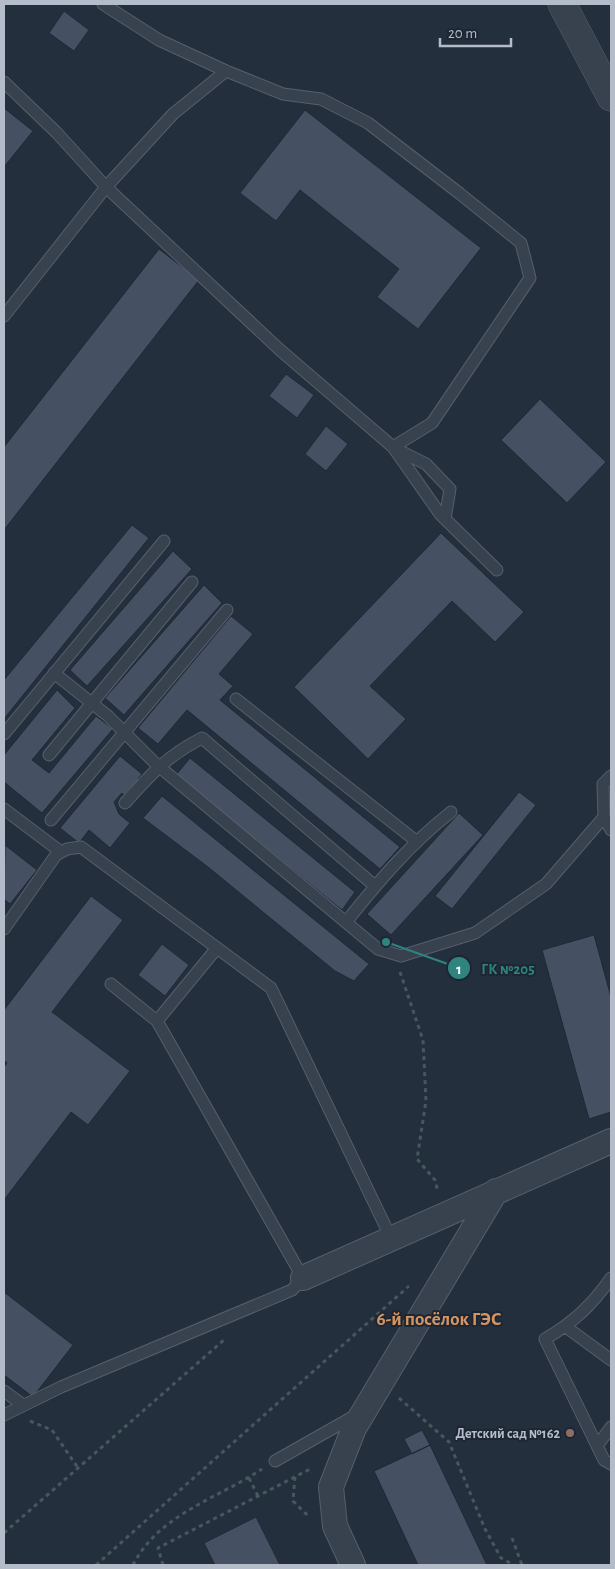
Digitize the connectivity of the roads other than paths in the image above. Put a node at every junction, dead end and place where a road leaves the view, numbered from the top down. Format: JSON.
{"nodes":[{"id":1,"x":103,"y":4,"type":"edge"},
{"id":2,"x":562,"y":4,"type":"edge"},
{"id":3,"x":226,"y":71,"type":"junction"},
{"id":4,"x":4,"y":82,"type":"edge"},
{"id":5,"x":611,"y":97,"type":"edge"},
{"id":6,"x":106,"y":187,"type":"junction"},
{"id":7,"x":4,"y":316,"type":"edge"},
{"id":8,"x":394,"y":448,"type":"junction"},
{"id":9,"x":445,"y":519,"type":"junction"},
{"id":10,"x":164,"y":541,"type":"dead end"},
{"id":11,"x":497,"y":570,"type":"dead end"},
{"id":12,"x":192,"y":582,"type":"dead end"},
{"id":13,"x":227,"y":610,"type":"dead end"},
{"id":14,"x":54,"y":673,"type":"junction"},
{"id":15,"x":236,"y":699,"type":"dead end"},
{"id":16,"x":91,"y":702,"type":"junction"},
{"id":17,"x":4,"y":734,"type":"edge"},
{"id":18,"x":125,"y":734,"type":"junction"},
{"id":19,"x":48,"y":755,"type":"dead end"},
{"id":20,"x":159,"y":767,"type":"junction"},
{"id":21,"x":611,"y":776,"type":"edge"},
{"id":22,"x":125,"y":803,"type":"dead end"},
{"id":23,"x":4,"y":809,"type":"edge"},
{"id":24,"x":451,"y":812,"type":"dead end"},
{"id":25,"x":604,"y":817,"type":"junction"},
{"id":26,"x":51,"y":820,"type":"dead end"},
{"id":27,"x":611,"y":830,"type":"edge"},
{"id":28,"x":416,"y":841,"type":"junction"},
{"id":29,"x":61,"y":852,"type":"junction"},
{"id":30,"x":375,"y":886,"type":"junction"},
{"id":31,"x":346,"y":922,"type":"junction"},
{"id":32,"x":4,"y":929,"type":"edge"},
{"id":33,"x":217,"y":948,"type":"junction"},
{"id":34,"x":111,"y":984,"type":"dead end"},
{"id":35,"x":157,"y":1021,"type":"junction"},
{"id":36,"x":611,"y":1141,"type":"edge"},
{"id":37,"x":496,"y":1191,"type":"junction"},
{"id":38,"x":391,"y":1238,"type":"junction"},
{"id":39,"x":303,"y":1278,"type":"junction"},
{"id":40,"x":611,"y":1278,"type":"edge"},
{"id":41,"x":566,"y":1327,"type":"junction"},
{"id":42,"x":611,"y":1360,"type":"edge"},
{"id":43,"x":4,"y":1391,"type":"edge"},
{"id":44,"x":23,"y":1406,"type":"junction"},
{"id":45,"x":366,"y":1409,"type":"junction"},
{"id":46,"x":6,"y":1414,"type":"edge"},
{"id":47,"x":611,"y":1427,"type":"edge"},
{"id":48,"x":597,"y":1446,"type":"junction"},
{"id":49,"x":275,"y":1460,"type":"road end"},
{"id":50,"x":611,"y":1464,"type":"edge"},
{"id":51,"x":353,"y":1565,"type":"edge"}],
"edges":[{"from":1,"to":3,"type":"lane"},
{"from":2,"to":5,"type":"street"},
{"from":3,"to":6,"type":"lane"},
{"from":3,"to":8,"type":"lane"},
{"from":4,"to":6,"type":"lane"},
{"from":6,"to":7,"type":"lane"},
{"from":6,"to":8,"type":"lane"},
{"from":8,"to":9,"type":"lane"},
{"from":8,"to":9,"type":"lane"},
{"from":9,"to":11,"type":"lane"},
{"from":10,"to":14,"type":"lane"},
{"from":12,"to":16,"type":"lane"},
{"from":13,"to":18,"type":"lane"},
{"from":14,"to":16,"type":"lane"},
{"from":14,"to":17,"type":"lane"},
{"from":15,"to":28,"type":"lane"},
{"from":16,"to":18,"type":"lane"},
{"from":16,"to":19,"type":"lane"},
{"from":18,"to":20,"type":"lane"},
{"from":18,"to":26,"type":"lane"},
{"from":20,"to":22,"type":"lane"},
{"from":20,"to":30,"type":"lane"},
{"from":20,"to":31,"type":"lane"},
{"from":21,"to":25,"type":"lane"},
{"from":23,"to":29,"type":"lane"},
{"from":24,"to":28,"type":"lane"},
{"from":25,"to":27,"type":"lane"},
{"from":25,"to":31,"type":"lane"},
{"from":28,"to":30,"type":"lane"},
{"from":29,"to":32,"type":"lane"},
{"from":29,"to":33,"type":"lane"},
{"from":30,"to":31,"type":"lane"},
{"from":33,"to":35,"type":"lane"},
{"from":33,"to":38,"type":"lane"},
{"from":34,"to":35,"type":"lane"},
{"from":35,"to":39,"type":"lane"},
{"from":36,"to":37,"type":"street"},
{"from":37,"to":38,"type":"street"},
{"from":37,"to":45,"type":"street"},
{"from":38,"to":39,"type":"street"},
{"from":39,"to":44,"type":"lane"},
{"from":40,"to":41,"type":"lane"},
{"from":41,"to":42,"type":"lane"},
{"from":41,"to":48,"type":"lane"},
{"from":43,"to":44,"type":"lane"},
{"from":44,"to":46,"type":"lane"},
{"from":45,"to":49,"type":"lane"},
{"from":45,"to":51,"type":"street"},
{"from":47,"to":48,"type":"lane"},
{"from":48,"to":50,"type":"lane"}]}
